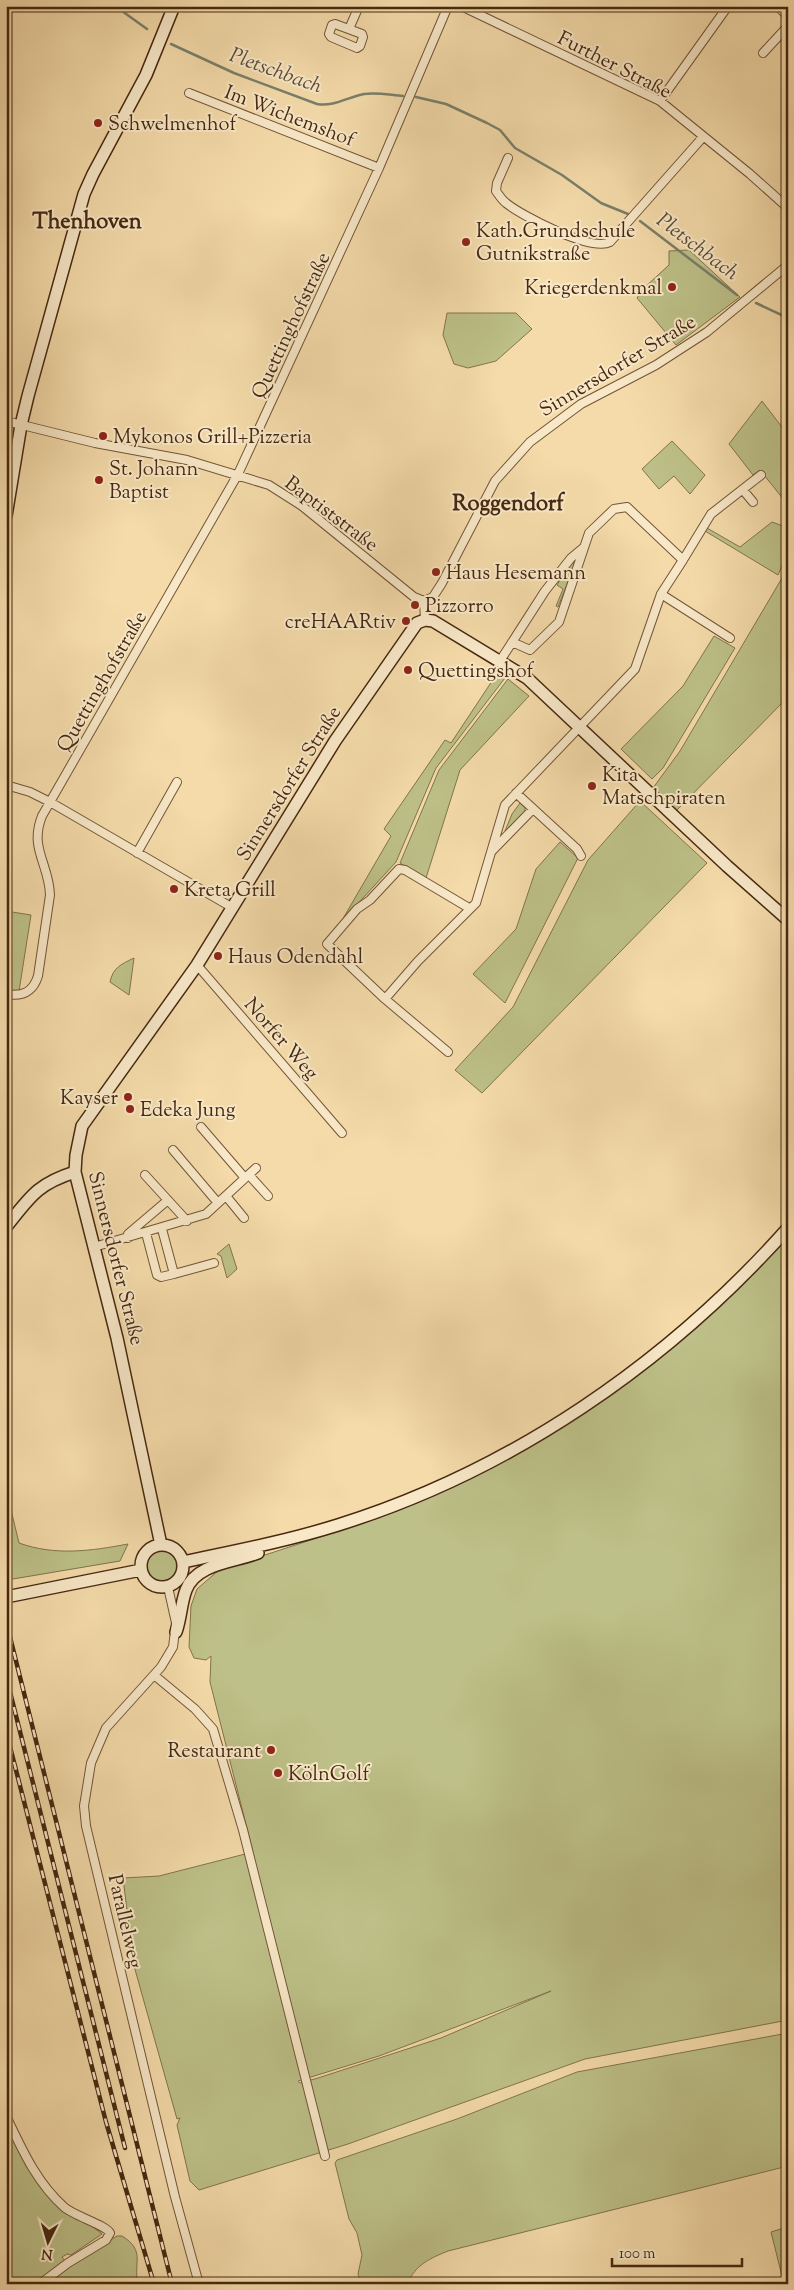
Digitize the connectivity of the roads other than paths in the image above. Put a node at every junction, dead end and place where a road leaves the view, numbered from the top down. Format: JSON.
{"nodes":[{"id":1,"x":174,"y":6,"type":"edge"},
{"id":2,"x":358,"y":6,"type":"edge"},
{"id":3,"x":448,"y":6,"type":"edge"},
{"id":4,"x":461,"y":6,"type":"edge"},
{"id":5,"x":728,"y":6,"type":"edge"},
{"id":6,"x":777,"y":6,"type":"edge"},
{"id":7,"x":788,"y":16,"type":"edge"},
{"id":8,"x":788,"y":26,"type":"edge"},
{"id":9,"x":349,"y":29,"type":"dead end"},
{"id":10,"x":763,"y":53,"type":"dead end"},
{"id":11,"x":189,"y":93,"type":"dead end"},
{"id":12,"x":660,"y":101,"type":"junction"},
{"id":13,"x":703,"y":137,"type":"junction"},
{"id":14,"x":508,"y":158,"type":"dead end"},
{"id":15,"x":379,"y":168,"type":"junction"},
{"id":16,"x":788,"y":208,"type":"edge"},
{"id":17,"x":788,"y":265,"type":"edge"},
{"id":18,"x":6,"y":421,"type":"edge"},
{"id":19,"x":21,"y":425,"type":"junction"},
{"id":20,"x":11,"y":454,"type":"edge"},
{"id":21,"x":238,"y":474,"type":"junction"},
{"id":22,"x":761,"y":475,"type":"dead end"},
{"id":23,"x":743,"y":490,"type":"junction"},
{"id":24,"x":752,"y":502,"type":"dead end"},
{"id":25,"x":6,"y":516,"type":"edge"},
{"id":26,"x":583,"y":548,"type":"junction"},
{"id":27,"x":683,"y":560,"type":"junction"},
{"id":28,"x":661,"y":594,"type":"junction"},
{"id":29,"x":424,"y":601,"type":"junction"},
{"id":30,"x":425,"y":620,"type":"junction"},
{"id":31,"x":730,"y":638,"type":"dead end"},
{"id":32,"x":512,"y":642,"type":"junction"},
{"id":33,"x":500,"y":661,"type":"junction"},
{"id":34,"x":579,"y":728,"type":"junction"},
{"id":35,"x":177,"y":782,"type":"dead end"},
{"id":36,"x":6,"y":785,"type":"edge"},
{"id":37,"x":516,"y":793,"type":"junction"},
{"id":38,"x":50,"y":802,"type":"junction"},
{"id":39,"x":534,"y":808,"type":"junction"},
{"id":40,"x":492,"y":851,"type":"junction"},
{"id":41,"x":137,"y":853,"type":"junction"},
{"id":42,"x":581,"y":856,"type":"dead end"},
{"id":43,"x":233,"y":908,"type":"junction"},
{"id":44,"x":469,"y":908,"type":"junction"},
{"id":45,"x":788,"y":920,"type":"edge"},
{"id":46,"x":197,"y":965,"type":"junction"},
{"id":47,"x":6,"y":994,"type":"edge"},
{"id":48,"x":385,"y":999,"type":"junction"},
{"id":49,"x":448,"y":1052,"type":"dead end"},
{"id":50,"x":201,"y":1127,"type":"dead end"},
{"id":51,"x":342,"y":1133,"type":"dead end"},
{"id":52,"x":173,"y":1150,"type":"dead end"},
{"id":53,"x":256,"y":1168,"type":"dead end"},
{"id":54,"x":75,"y":1172,"type":"junction"},
{"id":55,"x":145,"y":1175,"type":"dead end"},
{"id":56,"x":247,"y":1176,"type":"junction"},
{"id":57,"x":226,"y":1196,"type":"junction"},
{"id":58,"x":268,"y":1196,"type":"dead end"},
{"id":59,"x":168,"y":1200,"type":"junction"},
{"id":60,"x":218,"y":1203,"type":"junction"},
{"id":61,"x":244,"y":1218,"type":"dead end"},
{"id":62,"x":187,"y":1221,"type":"junction"},
{"id":63,"x":6,"y":1228,"type":"edge"},
{"id":64,"x":162,"y":1228,"type":"junction"},
{"id":65,"x":788,"y":1228,"type":"edge"},
{"id":66,"x":146,"y":1233,"type":"junction"},
{"id":67,"x":128,"y":1238,"type":"junction"},
{"id":68,"x":94,"y":1247,"type":"junction"},
{"id":69,"x":214,"y":1263,"type":"dead end"},
{"id":70,"x":174,"y":1274,"type":"junction"},
{"id":71,"x":274,"y":1543,"type":"junction"},
{"id":72,"x":161,"y":1545,"type":"junction"},
{"id":73,"x":183,"y":1562,"type":"junction"},
{"id":74,"x":141,"y":1570,"type":"junction"},
{"id":75,"x":168,"y":1587,"type":"junction"},
{"id":76,"x":10,"y":1596,"type":"edge"},
{"id":77,"x":176,"y":1632,"type":"junction"},
{"id":78,"x":154,"y":1675,"type":"junction"},
{"id":79,"x":6,"y":2116,"type":"edge"},
{"id":80,"x":325,"y":2156,"type":"dead end"},
{"id":81,"x":40,"y":2284,"type":"edge"},
{"id":82,"x":199,"y":2284,"type":"edge"}],
"edges":[{"from":1,"to":19,"type":"street"},
{"from":2,"to":9,"type":"street"},
{"from":3,"to":15,"type":"street","name":"Quettinghofstraße"},
{"from":4,"to":12,"type":"street","name":"Further Straße"},
{"from":5,"to":12,"type":"street"},
{"from":6,"to":7,"type":"street"},
{"from":8,"to":10,"type":"street"},
{"from":11,"to":15,"type":"street","name":"Im Wichemshof"},
{"from":12,"to":13,"type":"street","name":"Further Straße"},
{"from":13,"to":14,"type":"street"},
{"from":13,"to":16,"type":"street","name":"Further Straße"},
{"from":15,"to":21,"type":"street","name":"Quettinghofstraße"},
{"from":17,"to":29,"type":"street","name":"Sinnersdorfer Straße"},
{"from":18,"to":19,"type":"street","name":"Baptiststraße"},
{"from":19,"to":20,"type":"street"},
{"from":19,"to":21,"type":"street","name":"Baptiststraße"},
{"from":20,"to":25,"type":"street"},
{"from":21,"to":29,"type":"street","name":"Baptiststraße"},
{"from":21,"to":38,"type":"street","name":"Quettinghofstraße"},
{"from":22,"to":23,"type":"street"},
{"from":23,"to":24,"type":"street"},
{"from":23,"to":27,"type":"street"},
{"from":26,"to":27,"type":"street"},
{"from":26,"to":32,"type":"street"},
{"from":26,"to":32,"type":"street"},
{"from":27,"to":28,"type":"street"},
{"from":28,"to":31,"type":"street"},
{"from":28,"to":34,"type":"street"},
{"from":29,"to":30,"type":"street"},
{"from":30,"to":33,"type":"street"},
{"from":30,"to":43,"type":"street","name":"Sinnersdorfer Straße"},
{"from":32,"to":33,"type":"street"},
{"from":33,"to":34,"type":"street"},
{"from":34,"to":37,"type":"street"},
{"from":34,"to":45,"type":"street"},
{"from":35,"to":41,"type":"street"},
{"from":36,"to":38,"type":"street"},
{"from":37,"to":39,"type":"street"},
{"from":37,"to":40,"type":"street"},
{"from":38,"to":41,"type":"street"},
{"from":38,"to":47,"type":"street","name":"Quettinghofstraße"},
{"from":39,"to":40,"type":"street"},
{"from":39,"to":42,"type":"street"},
{"from":40,"to":44,"type":"street"},
{"from":41,"to":43,"type":"street"},
{"from":43,"to":46,"type":"street","name":"Sinnersdorfer Straße"},
{"from":44,"to":48,"type":"street"},
{"from":44,"to":48,"type":"street"},
{"from":46,"to":51,"type":"street","name":"Norfer Weg"},
{"from":46,"to":54,"type":"street","name":"Sinnersdorfer Straße"},
{"from":48,"to":49,"type":"street"},
{"from":50,"to":56,"type":"street"},
{"from":52,"to":60,"type":"street"},
{"from":53,"to":56,"type":"street"},
{"from":54,"to":63,"type":"street"},
{"from":54,"to":68,"type":"street","name":"Sinnersdorfer Straße"},
{"from":55,"to":59,"type":"street"},
{"from":56,"to":57,"type":"street"},
{"from":56,"to":58,"type":"street"},
{"from":57,"to":60,"type":"street"},
{"from":57,"to":61,"type":"street"},
{"from":59,"to":62,"type":"street"},
{"from":59,"to":67,"type":"street"},
{"from":60,"to":62,"type":"street"},
{"from":62,"to":64,"type":"street"},
{"from":64,"to":66,"type":"street"},
{"from":64,"to":70,"type":"street"},
{"from":65,"to":71,"type":"street"},
{"from":66,"to":67,"type":"street"},
{"from":66,"to":70,"type":"street"},
{"from":67,"to":68,"type":"street"},
{"from":68,"to":72,"type":"street","name":"Sinnersdorfer Straße"},
{"from":69,"to":70,"type":"street"},
{"from":71,"to":73,"type":"street"},
{"from":71,"to":77,"type":"street"},
{"from":72,"to":73,"type":"street"},
{"from":72,"to":74,"type":"street"},
{"from":73,"to":75,"type":"street"},
{"from":74,"to":75,"type":"street"},
{"from":74,"to":76,"type":"street"},
{"from":75,"to":77,"type":"street","name":"Parallelweg"},
{"from":77,"to":78,"type":"street","name":"Parallelweg"},
{"from":78,"to":80,"type":"street"},
{"from":78,"to":82,"type":"street","name":"Parallelweg"},
{"from":79,"to":81,"type":"street"}]}
